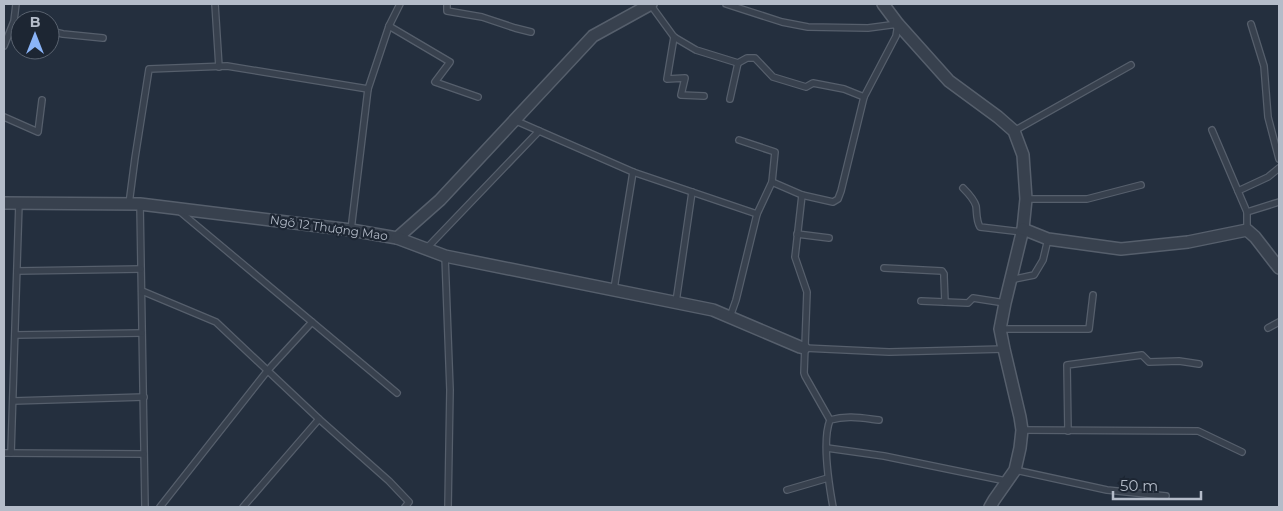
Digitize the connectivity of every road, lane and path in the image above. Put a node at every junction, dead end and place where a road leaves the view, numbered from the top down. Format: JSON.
{"nodes":[{"id":1,"x":214,"y":4,"type":"edge"},
{"id":2,"x":400,"y":4,"type":"edge"},
{"id":3,"x":447,"y":4,"type":"edge"},
{"id":4,"x":650,"y":4,"type":"edge"},
{"id":5,"x":726,"y":4,"type":"edge"},
{"id":6,"x":883,"y":4,"type":"edge"},
{"id":7,"x":898,"y":24,"type":"junction"},
{"id":8,"x":1251,"y":24,"type":"dead end"},
{"id":9,"x":389,"y":26,"type":"junction"},
{"id":10,"x":531,"y":32,"type":"dead end"},
{"id":11,"x":60,"y":34,"type":"edge"},
{"id":12,"x":10,"y":35,"type":"edge"},
{"id":13,"x":674,"y":37,"type":"junction"},
{"id":14,"x":103,"y":38,"type":"dead end"},
{"id":15,"x":4,"y":46,"type":"edge"},
{"id":16,"x":738,"y":63,"type":"junction"},
{"id":17,"x":1131,"y":64,"type":"dead end"},
{"id":18,"x":219,"y":67,"type":"junction"},
{"id":19,"x":368,"y":89,"type":"junction"},
{"id":20,"x":704,"y":96,"type":"dead end"},
{"id":21,"x":478,"y":97,"type":"dead end"},
{"id":22,"x":864,"y":97,"type":"junction"},
{"id":23,"x":730,"y":99,"type":"dead end"},
{"id":24,"x":42,"y":100,"type":"dead end"},
{"id":25,"x":4,"y":117,"type":"edge"},
{"id":26,"x":514,"y":120,"type":"junction"},
{"id":27,"x":1212,"y":130,"type":"dead end"},
{"id":28,"x":539,"y":131,"type":"junction"},
{"id":29,"x":1014,"y":131,"type":"junction"},
{"id":30,"x":739,"y":140,"type":"dead end"},
{"id":31,"x":1279,"y":159,"type":"edge"},
{"id":32,"x":1279,"y":168,"type":"edge"},
{"id":33,"x":633,"y":172,"type":"junction"},
{"id":34,"x":772,"y":182,"type":"junction"},
{"id":35,"x":1141,"y":185,"type":"dead end"},
{"id":36,"x":963,"y":188,"type":"dead end"},
{"id":37,"x":1238,"y":191,"type":"junction"},
{"id":38,"x":692,"y":192,"type":"junction"},
{"id":39,"x":802,"y":195,"type":"junction"},
{"id":40,"x":1026,"y":199,"type":"junction"},
{"id":41,"x":1279,"y":202,"type":"edge"},
{"id":42,"x":4,"y":203,"type":"edge"},
{"id":43,"x":19,"y":203,"type":"junction"},
{"id":44,"x":134,"y":204,"type":"junction"},
{"id":45,"x":177,"y":209,"type":"junction"},
{"id":46,"x":1247,"y":212,"type":"junction"},
{"id":47,"x":757,"y":214,"type":"junction"},
{"id":48,"x":351,"y":230,"type":"junction"},
{"id":49,"x":1023,"y":230,"type":"junction"},
{"id":50,"x":1248,"y":230,"type":"junction"},
{"id":51,"x":797,"y":234,"type":"junction"},
{"id":52,"x":397,"y":238,"type":"junction"},
{"id":53,"x":829,"y":238,"type":"dead end"},
{"id":54,"x":1048,"y":239,"type":"junction"},
{"id":55,"x":426,"y":248,"type":"junction"},
{"id":56,"x":445,"y":256,"type":"junction"},
{"id":57,"x":884,"y":268,"type":"dead end"},
{"id":58,"x":1279,"y":268,"type":"edge"},
{"id":59,"x":141,"y":269,"type":"junction"},
{"id":60,"x":17,"y":271,"type":"junction"},
{"id":61,"x":1010,"y":280,"type":"junction"},
{"id":62,"x":614,"y":289,"type":"junction"},
{"id":63,"x":142,"y":291,"type":"junction"},
{"id":64,"x":1094,"y":295,"type":"dead end"},
{"id":65,"x":921,"y":301,"type":"dead end"},
{"id":66,"x":676,"y":302,"type":"junction"},
{"id":67,"x":945,"y":302,"type":"junction"},
{"id":68,"x":1005,"y":302,"type":"junction"},
{"id":69,"x":730,"y":317,"type":"junction"},
{"id":70,"x":312,"y":322,"type":"junction"},
{"id":71,"x":1279,"y":322,"type":"edge"},
{"id":72,"x":1268,"y":328,"type":"dead end"},
{"id":73,"x":1000,"y":329,"type":"junction"},
{"id":74,"x":142,"y":333,"type":"junction"},
{"id":75,"x":15,"y":335,"type":"junction"},
{"id":76,"x":804,"y":348,"type":"junction"},
{"id":77,"x":1004,"y":349,"type":"junction"},
{"id":78,"x":1199,"y":364,"type":"dead end"},
{"id":79,"x":268,"y":370,"type":"junction"},
{"id":80,"x":397,"y":393,"type":"dead end"},
{"id":81,"x":144,"y":397,"type":"junction"},
{"id":82,"x":13,"y":401,"type":"junction"},
{"id":83,"x":319,"y":418,"type":"junction"},
{"id":84,"x":830,"y":420,"type":"junction"},
{"id":85,"x":879,"y":420,"type":"dead end"},
{"id":86,"x":1022,"y":430,"type":"junction"},
{"id":87,"x":1068,"y":431,"type":"junction"},
{"id":88,"x":827,"y":448,"type":"junction"},
{"id":89,"x":1242,"y":452,"type":"dead end"},
{"id":90,"x":4,"y":453,"type":"edge"},
{"id":91,"x":11,"y":453,"type":"junction"},
{"id":92,"x":144,"y":454,"type":"junction"},
{"id":93,"x":1015,"y":470,"type":"junction"},
{"id":94,"x":828,"y":478,"type":"junction"},
{"id":95,"x":1006,"y":481,"type":"junction"},
{"id":96,"x":787,"y":490,"type":"dead end"},
{"id":97,"x":1166,"y":496,"type":"dead end"},
{"id":98,"x":146,"y":507,"type":"edge"},
{"id":99,"x":160,"y":507,"type":"edge"},
{"id":100,"x":243,"y":507,"type":"edge"},
{"id":101,"x":405,"y":507,"type":"edge"},
{"id":102,"x":448,"y":507,"type":"edge"},
{"id":103,"x":833,"y":507,"type":"edge"},
{"id":104,"x":990,"y":507,"type":"edge"}],
"edges":[{"from":1,"to":18,"type":"lane"},
{"from":2,"to":9,"type":"lane"},
{"from":3,"to":10,"type":"lane"},
{"from":4,"to":13,"type":"lane"},
{"from":4,"to":26,"type":"street","name":"Ngõ 12 Thượng Mao"},
{"from":5,"to":7,"type":"lane"},
{"from":6,"to":7,"type":"street"},
{"from":7,"to":22,"type":"lane"},
{"from":7,"to":29,"type":"street"},
{"from":8,"to":31,"type":"lane"},
{"from":9,"to":19,"type":"lane"},
{"from":9,"to":21,"type":"lane"},
{"from":11,"to":14,"type":"lane"},
{"from":12,"to":15,"type":"lane"},
{"from":13,"to":16,"type":"lane"},
{"from":13,"to":20,"type":"lane"},
{"from":16,"to":22,"type":"lane"},
{"from":16,"to":23,"type":"lane"},
{"from":17,"to":29,"type":"lane"},
{"from":18,"to":19,"type":"lane"},
{"from":18,"to":44,"type":"lane"},
{"from":19,"to":48,"type":"lane"},
{"from":22,"to":39,"type":"lane"},
{"from":24,"to":25,"type":"lane"},
{"from":26,"to":28,"type":"lane"},
{"from":26,"to":52,"type":"street","name":"Ngõ 12 Thượng Mao"},
{"from":27,"to":37,"type":"lane"},
{"from":28,"to":33,"type":"lane"},
{"from":28,"to":55,"type":"lane"},
{"from":29,"to":40,"type":"street"},
{"from":30,"to":34,"type":"lane"},
{"from":32,"to":37,"type":"lane"},
{"from":33,"to":38,"type":"lane"},
{"from":33,"to":62,"type":"lane"},
{"from":34,"to":39,"type":"lane"},
{"from":34,"to":47,"type":"lane"},
{"from":35,"to":40,"type":"lane"},
{"from":36,"to":49,"type":"lane"},
{"from":37,"to":46,"type":"lane"},
{"from":38,"to":47,"type":"lane"},
{"from":38,"to":66,"type":"lane"},
{"from":39,"to":51,"type":"lane"},
{"from":40,"to":49,"type":"street"},
{"from":41,"to":46,"type":"lane"},
{"from":42,"to":43,"type":"street","name":"Ngõ 12 Thượng Mao"},
{"from":43,"to":44,"type":"street","name":"Ngõ 12 Thượng Mao"},
{"from":43,"to":60,"type":"lane"},
{"from":44,"to":45,"type":"street","name":"Ngõ 12 Thượng Mao"},
{"from":44,"to":59,"type":"lane"},
{"from":45,"to":48,"type":"street","name":"Ngõ 12 Thượng Mao"},
{"from":45,"to":70,"type":"lane"},
{"from":46,"to":50,"type":"lane"},
{"from":47,"to":69,"type":"lane"},
{"from":48,"to":52,"type":"street","name":"Ngõ 12 Thượng Mao"},
{"from":49,"to":54,"type":"street"},
{"from":49,"to":61,"type":"street"},
{"from":50,"to":54,"type":"street"},
{"from":50,"to":58,"type":"street"},
{"from":51,"to":53,"type":"lane"},
{"from":51,"to":76,"type":"lane"},
{"from":52,"to":55,"type":"street"},
{"from":54,"to":61,"type":"lane"},
{"from":55,"to":56,"type":"street"},
{"from":56,"to":62,"type":"street"},
{"from":56,"to":102,"type":"lane"},
{"from":57,"to":67,"type":"lane"},
{"from":59,"to":60,"type":"lane"},
{"from":59,"to":63,"type":"lane"},
{"from":60,"to":75,"type":"lane"},
{"from":61,"to":68,"type":"street"},
{"from":62,"to":66,"type":"street"},
{"from":63,"to":74,"type":"lane"},
{"from":63,"to":79,"type":"lane"},
{"from":64,"to":73,"type":"lane"},
{"from":65,"to":67,"type":"lane"},
{"from":66,"to":69,"type":"street"},
{"from":67,"to":68,"type":"lane"},
{"from":68,"to":73,"type":"street"},
{"from":69,"to":76,"type":"street"},
{"from":70,"to":79,"type":"lane"},
{"from":70,"to":80,"type":"lane"},
{"from":71,"to":72,"type":"lane"},
{"from":73,"to":77,"type":"street"},
{"from":74,"to":75,"type":"lane"},
{"from":74,"to":81,"type":"lane"},
{"from":75,"to":82,"type":"lane"},
{"from":76,"to":77,"type":"lane"},
{"from":76,"to":84,"type":"lane"},
{"from":77,"to":86,"type":"street"},
{"from":78,"to":87,"type":"lane"},
{"from":79,"to":83,"type":"lane"},
{"from":79,"to":99,"type":"lane"},
{"from":81,"to":82,"type":"lane"},
{"from":81,"to":92,"type":"lane"},
{"from":82,"to":91,"type":"lane"},
{"from":83,"to":100,"type":"lane"},
{"from":83,"to":101,"type":"lane"},
{"from":84,"to":85,"type":"lane"},
{"from":84,"to":88,"type":"lane"},
{"from":86,"to":87,"type":"lane"},
{"from":86,"to":93,"type":"street"},
{"from":87,"to":89,"type":"lane"},
{"from":88,"to":94,"type":"lane"},
{"from":88,"to":95,"type":"lane"},
{"from":90,"to":91,"type":"lane"},
{"from":91,"to":92,"type":"lane"},
{"from":92,"to":98,"type":"lane"},
{"from":93,"to":95,"type":"street"},
{"from":93,"to":97,"type":"lane"},
{"from":94,"to":96,"type":"lane"},
{"from":94,"to":103,"type":"lane"},
{"from":95,"to":104,"type":"street"}]}
